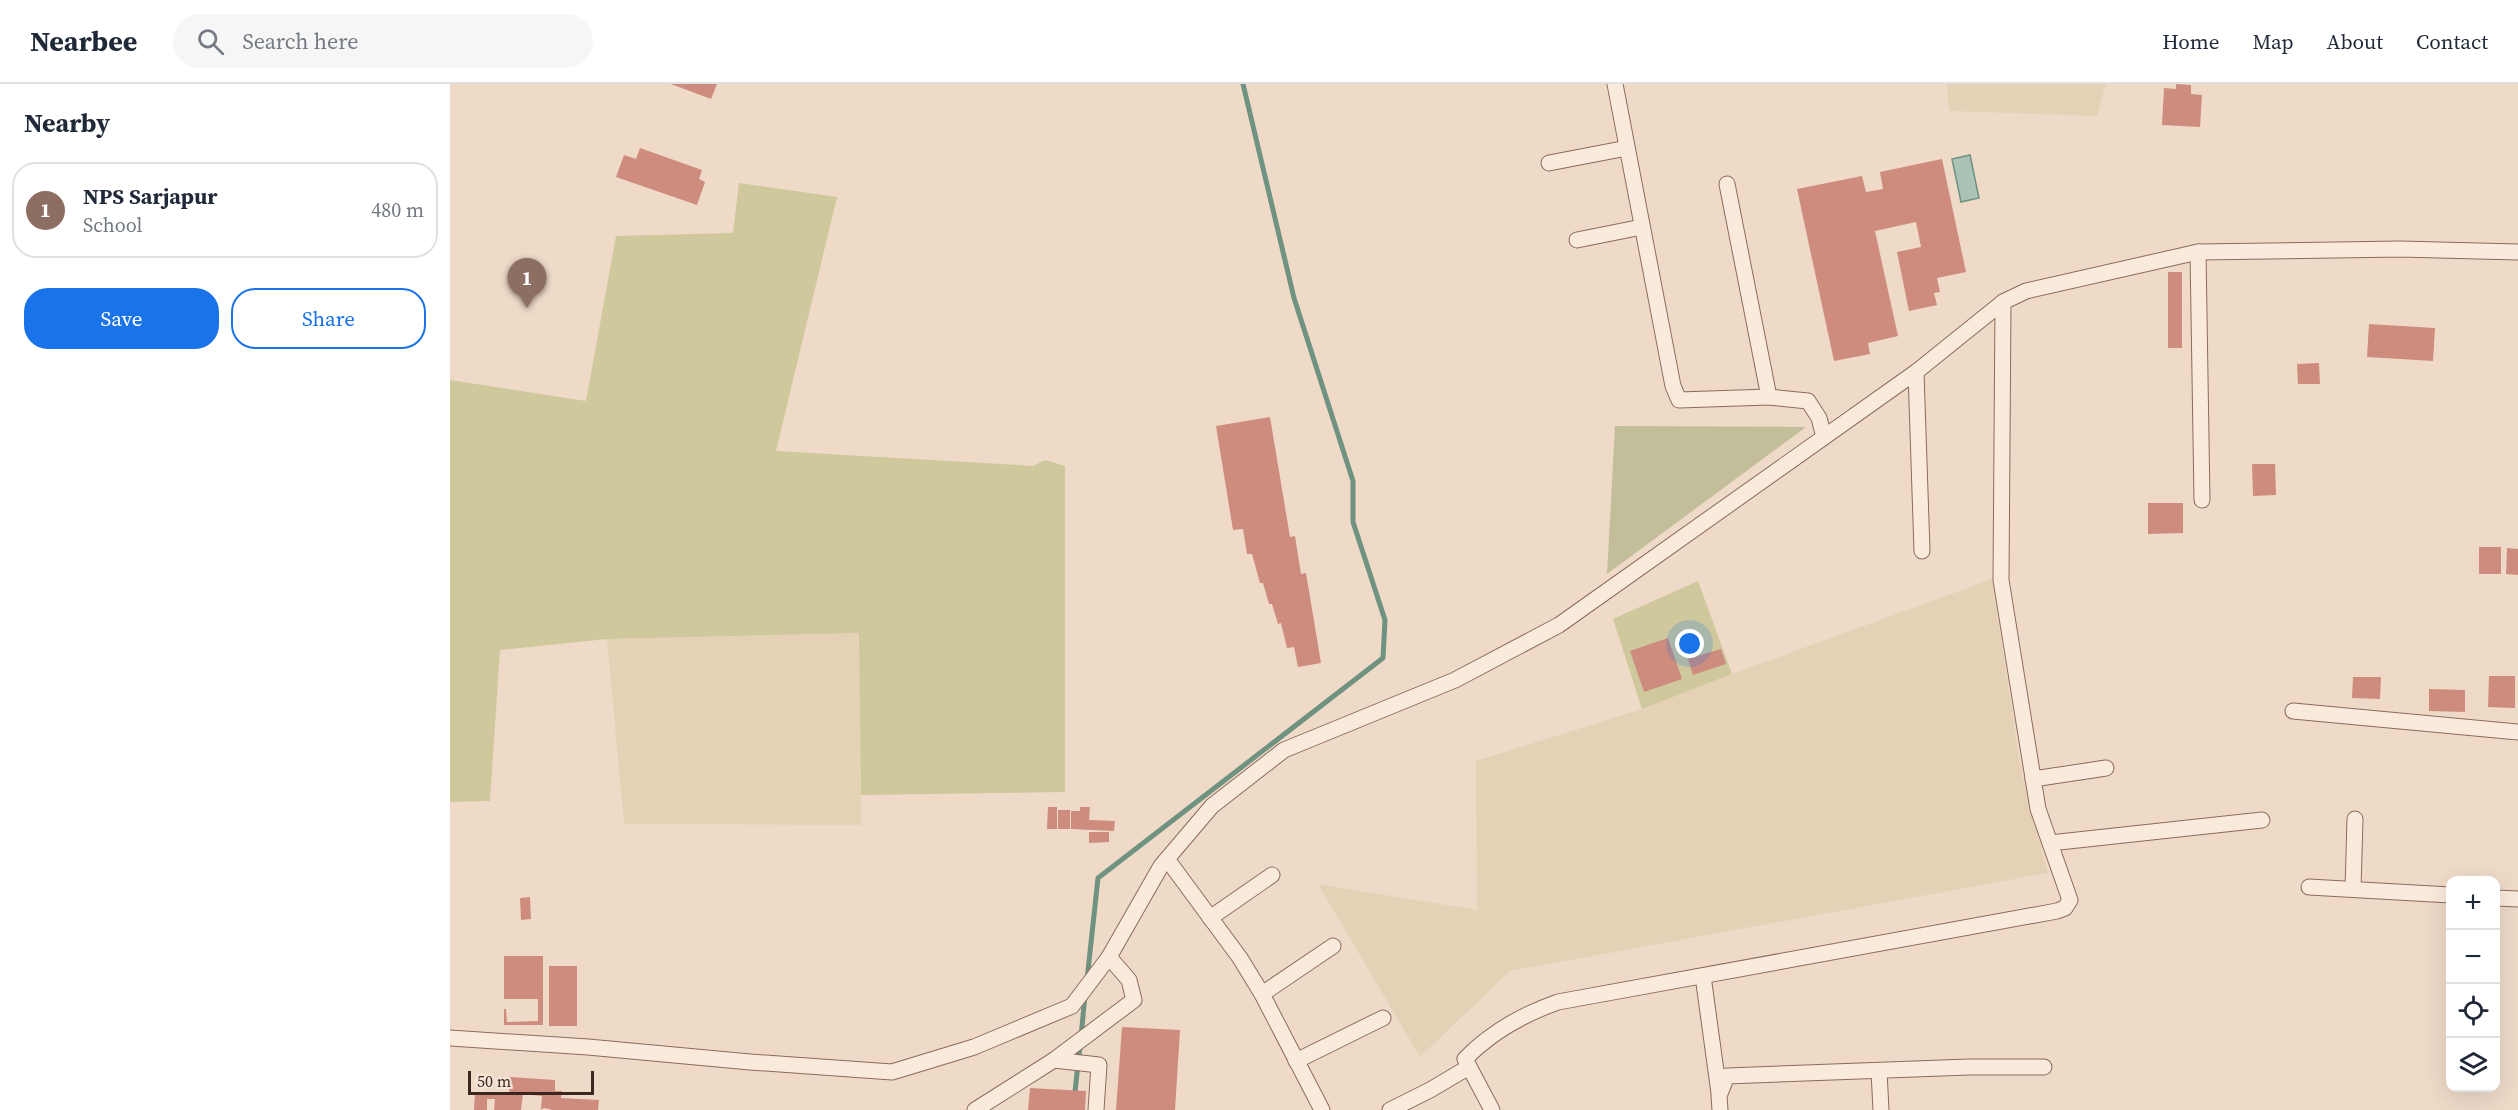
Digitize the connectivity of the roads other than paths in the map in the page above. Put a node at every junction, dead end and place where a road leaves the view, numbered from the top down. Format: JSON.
{"nodes":[{"id":1,"x":1615,"y":84,"type":"edge"},
{"id":2,"x":1627,"y":148,"type":"junction"},
{"id":3,"x":1549,"y":163,"type":"dead end"},
{"id":4,"x":1727,"y":184,"type":"dead end"},
{"id":5,"x":1642,"y":227,"type":"junction"},
{"id":6,"x":1577,"y":240,"type":"dead end"},
{"id":7,"x":2198,"y":252,"type":"junction"},
{"id":8,"x":2518,"y":252,"type":"edge"},
{"id":9,"x":2003,"y":302,"type":"junction"},
{"id":10,"x":1916,"y":372,"type":"junction"},
{"id":11,"x":1769,"y":398,"type":"junction"},
{"id":12,"x":1824,"y":437,"type":"junction"},
{"id":13,"x":2202,"y":500,"type":"dead end"},
{"id":14,"x":1922,"y":551,"type":"dead end"},
{"id":15,"x":2293,"y":711,"type":"dead end"},
{"id":16,"x":2518,"y":732,"type":"edge"},
{"id":17,"x":2106,"y":768,"type":"dead end"},
{"id":18,"x":2033,"y":779,"type":"junction"},
{"id":19,"x":2355,"y":819,"type":"dead end"},
{"id":20,"x":2262,"y":820,"type":"dead end"},
{"id":21,"x":2050,"y":843,"type":"junction"},
{"id":22,"x":1167,"y":859,"type":"junction"},
{"id":23,"x":1272,"y":875,"type":"dead end"},
{"id":24,"x":2309,"y":886,"type":"dead end"},
{"id":25,"x":2353,"y":889,"type":"junction"},
{"id":26,"x":2446,"y":895,"type":"edge"},
{"id":27,"x":2500,"y":898,"type":"edge"},
{"id":28,"x":2518,"y":899,"type":"edge"},
{"id":29,"x":1210,"y":918,"type":"junction"},
{"id":30,"x":1333,"y":946,"type":"dead end"},
{"id":31,"x":1109,"y":957,"type":"junction"},
{"id":32,"x":1703,"y":976,"type":"junction"},
{"id":33,"x":1262,"y":994,"type":"junction"},
{"id":34,"x":1383,"y":1018,"type":"dead end"},
{"id":35,"x":450,"y":1038,"type":"edge"},
{"id":36,"x":1054,"y":1060,"type":"junction"},
{"id":37,"x":1296,"y":1061,"type":"junction"},
{"id":38,"x":1469,"y":1066,"type":"junction"},
{"id":39,"x":2043,"y":1067,"type":"dead end"},
{"id":40,"x":1879,"y":1071,"type":"junction"},
{"id":41,"x":1720,"y":1103,"type":"edge"},
{"id":42,"x":975,"y":1110,"type":"edge"},
{"id":43,"x":1096,"y":1110,"type":"edge"},
{"id":44,"x":1322,"y":1110,"type":"edge"},
{"id":45,"x":1390,"y":1110,"type":"edge"},
{"id":46,"x":1492,"y":1110,"type":"edge"},
{"id":47,"x":1881,"y":1110,"type":"edge"}],
"edges":[{"from":1,"to":2,"type":"street"},
{"from":2,"to":3,"type":"street"},
{"from":2,"to":5,"type":"street"},
{"from":4,"to":11,"type":"street"},
{"from":5,"to":6,"type":"street"},
{"from":5,"to":11,"type":"street"},
{"from":7,"to":8,"type":"street"},
{"from":7,"to":9,"type":"street"},
{"from":7,"to":13,"type":"street"},
{"from":9,"to":10,"type":"street"},
{"from":9,"to":18,"type":"street"},
{"from":10,"to":12,"type":"street"},
{"from":10,"to":14,"type":"street"},
{"from":11,"to":12,"type":"street"},
{"from":12,"to":22,"type":"street"},
{"from":15,"to":16,"type":"street"},
{"from":17,"to":18,"type":"street"},
{"from":18,"to":21,"type":"street"},
{"from":19,"to":25,"type":"street"},
{"from":20,"to":21,"type":"street"},
{"from":21,"to":32,"type":"street"},
{"from":22,"to":29,"type":"street"},
{"from":22,"to":31,"type":"street"},
{"from":23,"to":29,"type":"street"},
{"from":24,"to":25,"type":"street"},
{"from":25,"to":26,"type":"street"},
{"from":27,"to":28,"type":"street"},
{"from":29,"to":33,"type":"street"},
{"from":30,"to":33,"type":"street"},
{"from":31,"to":35,"type":"street"},
{"from":31,"to":36,"type":"street"},
{"from":32,"to":38,"type":"street"},
{"from":32,"to":41,"type":"street"},
{"from":33,"to":37,"type":"street"},
{"from":34,"to":37,"type":"street"},
{"from":36,"to":42,"type":"street"},
{"from":36,"to":43,"type":"street"},
{"from":37,"to":44,"type":"street"},
{"from":38,"to":45,"type":"street"},
{"from":38,"to":46,"type":"street"},
{"from":39,"to":40,"type":"street"},
{"from":40,"to":41,"type":"street"},
{"from":40,"to":47,"type":"street"}]}
